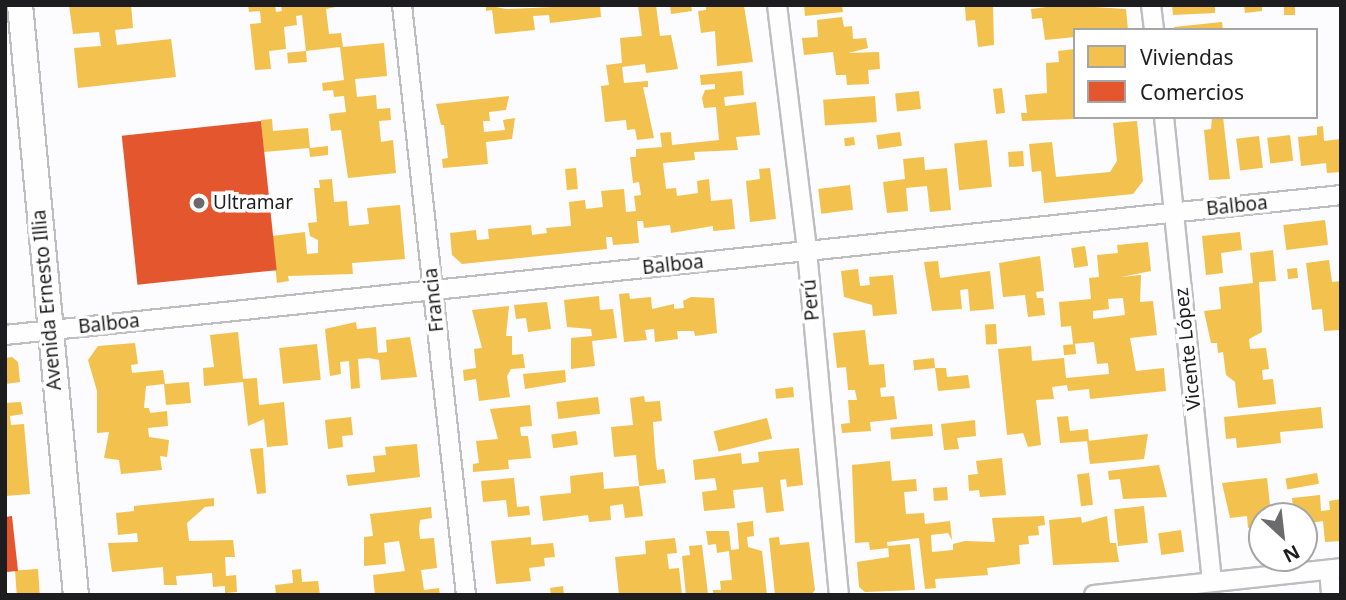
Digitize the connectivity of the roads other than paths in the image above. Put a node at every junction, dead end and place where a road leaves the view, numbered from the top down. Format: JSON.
{"nodes":[{"id":1,"x":19,"y":5,"type":"edge"},
{"id":2,"x":402,"y":5,"type":"edge"},
{"id":3,"x":778,"y":5,"type":"edge"},
{"id":4,"x":1151,"y":5,"type":"edge"},
{"id":5,"x":1154,"y":28,"type":"edge"},
{"id":6,"x":1164,"y":119,"type":"edge"},
{"id":7,"x":1341,"y":195,"type":"edge"},
{"id":8,"x":1174,"y":212,"type":"junction"},
{"id":9,"x":807,"y":251,"type":"junction"},
{"id":10,"x":433,"y":289,"type":"junction"},
{"id":11,"x":50,"y":331,"type":"junction"},
{"id":12,"x":5,"y":335,"type":"edge"},
{"id":13,"x":1335,"y":569,"type":"edge"},
{"id":14,"x":1212,"y":581,"type":"junction"},
{"id":15,"x":1139,"y":592,"type":"edge"},
{"id":16,"x":76,"y":595,"type":"edge"},
{"id":17,"x":466,"y":595,"type":"edge"},
{"id":18,"x":839,"y":595,"type":"edge"},
{"id":19,"x":1094,"y":595,"type":"edge"},
{"id":20,"x":1331,"y":595,"type":"edge"}],
"edges":[{"from":1,"to":11,"type":"main road","name":"Avenida Ernesto Illia"},
{"from":2,"to":10,"type":"street","name":"Francia"},
{"from":3,"to":9,"type":"street","name":"Perú"},
{"from":4,"to":5,"type":"street"},
{"from":6,"to":8,"type":"street","name":"Vicente López"},
{"from":7,"to":8,"type":"street","name":"Balboa"},
{"from":8,"to":9,"type":"street","name":"Balboa"},
{"from":8,"to":14,"type":"street","name":"Vicente López"},
{"from":9,"to":10,"type":"street","name":"Balboa"},
{"from":9,"to":18,"type":"street","name":"Perú"},
{"from":10,"to":11,"type":"street","name":"Balboa"},
{"from":10,"to":17,"type":"street","name":"Francia"},
{"from":11,"to":12,"type":"street","name":"Balboa"},
{"from":11,"to":16,"type":"main road","name":"Avenida Ernesto Illia"},
{"from":13,"to":14,"type":"street"},
{"from":13,"to":20,"type":"street"},
{"from":14,"to":15,"type":"street"},
{"from":15,"to":19,"type":"street"}]}
